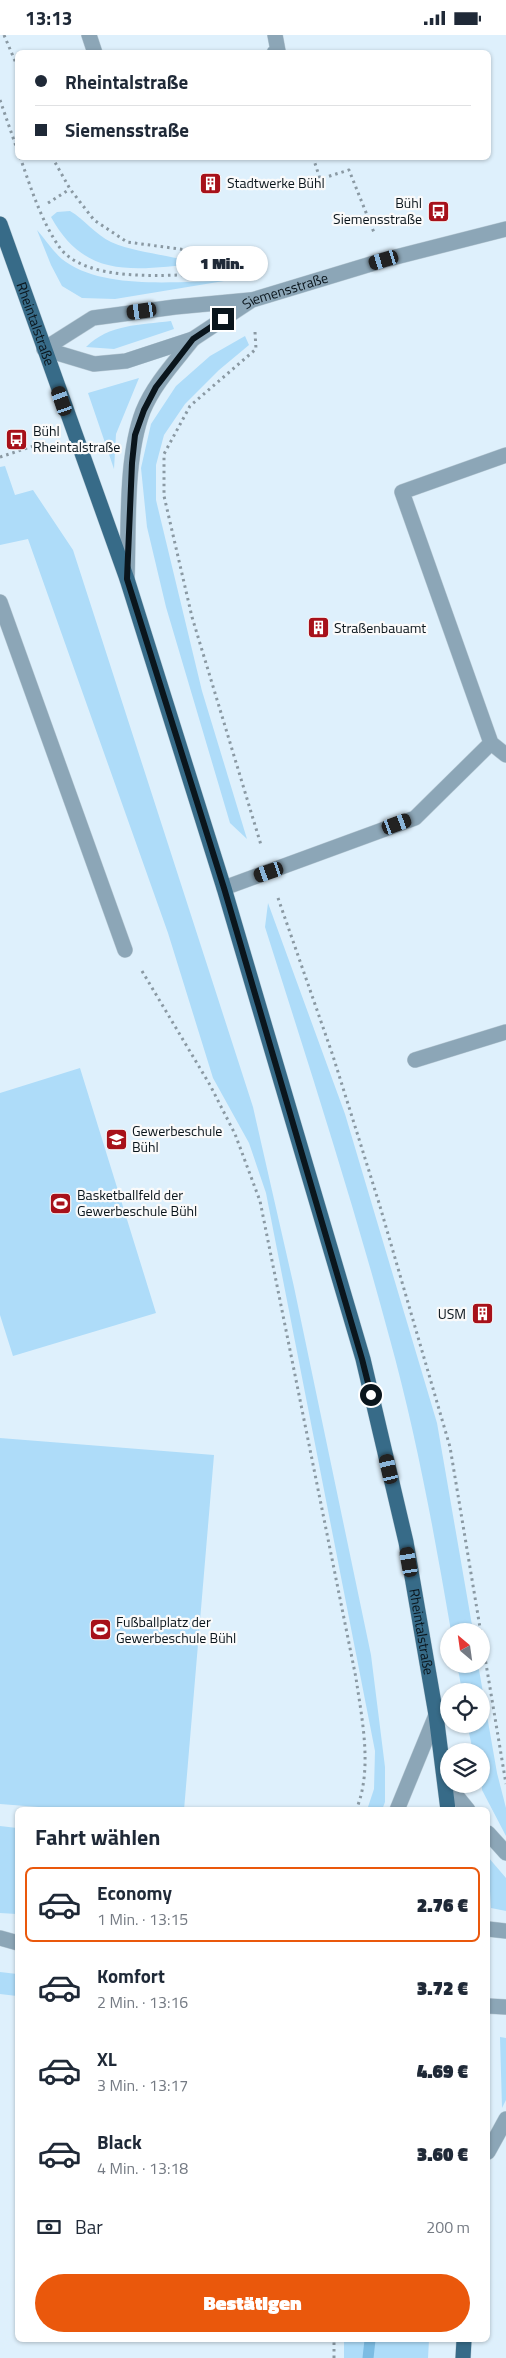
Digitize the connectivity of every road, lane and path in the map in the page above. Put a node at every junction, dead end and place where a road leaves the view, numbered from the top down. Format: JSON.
{"nodes":[{"id":1,"x":4,"y":35,"type":"edge"},
{"id":2,"x":89,"y":35,"type":"edge"},
{"id":3,"x":275,"y":35,"type":"edge"},
{"id":4,"x":94,"y":50,"type":"edge"},
{"id":5,"x":278,"y":50,"type":"edge"},
{"id":6,"x":15,"y":61,"type":"edge"},
{"id":7,"x":0,"y":99,"type":"edge"},
{"id":8,"x":15,"y":143,"type":"edge"},
{"id":9,"x":21,"y":160,"type":"edge"},
{"id":10,"x":54,"y":160,"type":"edge"},
{"id":11,"x":314,"y":160,"type":"edge"},
{"id":12,"x":70,"y":189,"type":"junction"},
{"id":13,"x":48,"y":203,"type":"dead end"},
{"id":14,"x":0,"y":224,"type":"edge"},
{"id":15,"x":506,"y":229,"type":"edge"},
{"id":16,"x":384,"y":260,"type":"junction"},
{"id":17,"x":236,"y":272,"type":"junction"},
{"id":18,"x":227,"y":273,"type":"dead end"},
{"id":19,"x":202,"y":274,"type":"dead end"},
{"id":20,"x":252,"y":300,"type":"junction"},
{"id":21,"x":193,"y":339,"type":"junction"},
{"id":22,"x":44,"y":349,"type":"junction"},
{"id":23,"x":74,"y":433,"type":"junction"},
{"id":24,"x":506,"y":455,"type":"edge"},
{"id":25,"x":0,"y":457,"type":"edge"},
{"id":26,"x":127,"y":579,"type":"junction"},
{"id":27,"x":0,"y":602,"type":"edge"},
{"id":28,"x":491,"y":743,"type":"junction"},
{"id":29,"x":506,"y":755,"type":"edge"},
{"id":30,"x":269,"y":872,"type":"junction"},
{"id":31,"x":224,"y":888,"type":"junction"},
{"id":32,"x":126,"y":950,"type":"joint"},
{"id":33,"x":506,"y":1032,"type":"edge"},
{"id":34,"x":415,"y":1060,"type":"dead end"},
{"id":35,"x":436,"y":1715,"type":"junction"},
{"id":36,"x":440,"y":1743,"type":"edge"},
{"id":37,"x":506,"y":1784,"type":"edge"},
{"id":38,"x":447,"y":1793,"type":"edge"},
{"id":39,"x":454,"y":1793,"type":"edge"},
{"id":40,"x":357,"y":1807,"type":"edge"},
{"id":41,"x":398,"y":1807,"type":"edge"},
{"id":42,"x":448,"y":1807,"type":"edge"},
{"id":43,"x":466,"y":1807,"type":"edge"},
{"id":44,"x":490,"y":1835,"type":"edge"},
{"id":45,"x":506,"y":1853,"type":"edge"},
{"id":46,"x":490,"y":1929,"type":"edge"},
{"id":47,"x":506,"y":1931,"type":"edge"},
{"id":48,"x":15,"y":1933,"type":"edge"},
{"id":49,"x":0,"y":1934,"type":"edge"},
{"id":50,"x":0,"y":1938,"type":"edge"},
{"id":51,"x":15,"y":1942,"type":"edge"},
{"id":52,"x":490,"y":2006,"type":"edge"},
{"id":53,"x":506,"y":2007,"type":"edge"},
{"id":54,"x":506,"y":2119,"type":"edge"},
{"id":55,"x":490,"y":2148,"type":"edge"},
{"id":56,"x":334,"y":2342,"type":"edge"},
{"id":57,"x":464,"y":2342,"type":"edge"},
{"id":58,"x":334,"y":2358,"type":"edge"},
{"id":59,"x":463,"y":2358,"type":"edge"}],
"edges":[{"from":1,"to":6,"type":"path"},
{"from":2,"to":4,"type":"street"},
{"from":3,"to":5,"type":"street"},
{"from":7,"to":8,"type":"path"},
{"from":9,"to":19,"type":"path"},
{"from":10,"to":12,"type":"path"},
{"from":11,"to":16,"type":"path"},
{"from":12,"to":13,"type":"path"},
{"from":12,"to":17,"type":"path"},
{"from":14,"to":22,"type":"main road","name":"Rheintalstraße"},
{"from":15,"to":16,"type":"street","name":"Siemensstraße"},
{"from":16,"to":20,"type":"street","name":"Siemensstraße"},
{"from":17,"to":18,"type":"path"},
{"from":17,"to":20,"type":"path"},
{"from":20,"to":21,"type":"street","name":"Siemensstraße"},
{"from":20,"to":22,"type":"street"},
{"from":20,"to":30,"type":"path"},
{"from":21,"to":22,"type":"street","name":"Siemensstraße"},
{"from":21,"to":26,"type":"street"},
{"from":22,"to":23,"type":"main road","name":"Rheintalstraße"},
{"from":23,"to":25,"type":"path"},
{"from":23,"to":26,"type":"main road","name":"Rheintalstraße"},
{"from":24,"to":28,"type":"street"},
{"from":26,"to":31,"type":"main road","name":"Rheintalstraße"},
{"from":27,"to":32,"type":"street"},
{"from":28,"to":29,"type":"street"},
{"from":28,"to":30,"type":"street"},
{"from":30,"to":31,"type":"street"},
{"from":30,"to":37,"type":"path"},
{"from":31,"to":35,"type":"main road","name":"Rheintalstraße"},
{"from":32,"to":40,"type":"path"},
{"from":33,"to":34,"type":"street"},
{"from":35,"to":36,"type":"main road","name":"Rheintalstraße"},
{"from":35,"to":41,"type":"street"},
{"from":38,"to":42,"type":"main road","name":"Rheintalstraße"},
{"from":39,"to":43,"type":"street"},
{"from":44,"to":45,"type":"street"},
{"from":46,"to":47,"type":"street"},
{"from":48,"to":49,"type":"street"},
{"from":50,"to":51,"type":"street"},
{"from":52,"to":53,"type":"street"},
{"from":54,"to":55,"type":"street"},
{"from":56,"to":58,"type":"path"},
{"from":57,"to":59,"type":"main road"}]}
